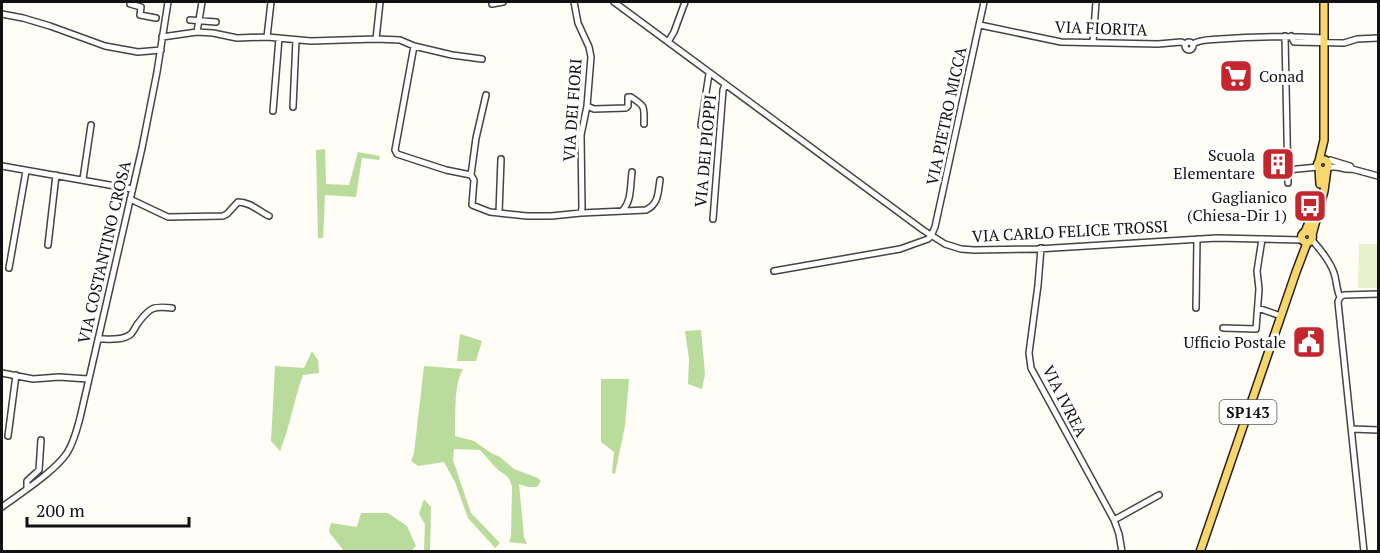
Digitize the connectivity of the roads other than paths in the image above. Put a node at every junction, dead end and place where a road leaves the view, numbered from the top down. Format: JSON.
{"nodes":[{"id":1,"x":168,"y":2,"type":"edge"},
{"id":2,"x":202,"y":2,"type":"edge"},
{"id":3,"x":271,"y":2,"type":"edge"},
{"id":4,"x":380,"y":2,"type":"edge"},
{"id":5,"x":503,"y":2,"type":"edge"},
{"id":6,"x":574,"y":2,"type":"edge"},
{"id":7,"x":614,"y":2,"type":"edge"},
{"id":8,"x":685,"y":2,"type":"edge"},
{"id":9,"x":984,"y":2,"type":"edge"},
{"id":10,"x":1096,"y":2,"type":"edge"},
{"id":11,"x":1324,"y":2,"type":"edge"},
{"id":12,"x":130,"y":4,"type":"dead end"},
{"id":13,"x":492,"y":4,"type":"dead end"},
{"id":14,"x":2,"y":14,"type":"edge"},
{"id":15,"x":161,"y":19,"type":"junction"},
{"id":16,"x":190,"y":20,"type":"dead end"},
{"id":17,"x":198,"y":22,"type":"junction"},
{"id":18,"x":216,"y":22,"type":"dead end"},
{"id":19,"x":980,"y":25,"type":"junction"},
{"id":20,"x":197,"y":33,"type":"junction"},
{"id":21,"x":1288,"y":36,"type":"junction"},
{"id":22,"x":162,"y":37,"type":"junction"},
{"id":23,"x":267,"y":37,"type":"junction"},
{"id":24,"x":279,"y":38,"type":"junction"},
{"id":25,"x":1378,"y":38,"type":"edge"},
{"id":26,"x":376,"y":39,"type":"junction"},
{"id":27,"x":296,"y":40,"type":"junction"},
{"id":28,"x":1324,"y":40,"type":"junction"},
{"id":29,"x":668,"y":42,"type":"junction"},
{"id":30,"x":1093,"y":42,"type":"junction"},
{"id":31,"x":414,"y":46,"type":"junction"},
{"id":32,"x":161,"y":50,"type":"junction"},
{"id":33,"x":482,"y":59,"type":"dead end"},
{"id":34,"x":710,"y":74,"type":"junction"},
{"id":35,"x":725,"y":85,"type":"junction"},
{"id":36,"x":486,"y":95,"type":"dead end"},
{"id":37,"x":587,"y":106,"type":"junction"},
{"id":38,"x":293,"y":107,"type":"dead end"},
{"id":39,"x":273,"y":111,"type":"dead end"},
{"id":40,"x":644,"y":124,"type":"dead end"},
{"id":41,"x":91,"y":125,"type":"dead end"},
{"id":42,"x":702,"y":125,"type":"dead end"},
{"id":43,"x":501,"y":159,"type":"dead end"},
{"id":44,"x":1324,"y":165,"type":"junction"},
{"id":45,"x":2,"y":166,"type":"edge"},
{"id":46,"x":1287,"y":170,"type":"junction"},
{"id":47,"x":26,"y":171,"type":"junction"},
{"id":48,"x":632,"y":172,"type":"dead end"},
{"id":49,"x":56,"y":175,"type":"junction"},
{"id":50,"x":471,"y":175,"type":"junction"},
{"id":51,"x":1378,"y":176,"type":"edge"},
{"id":52,"x":83,"y":180,"type":"junction"},
{"id":53,"x":660,"y":180,"type":"dead end"},
{"id":54,"x":1288,"y":183,"type":"dead end"},
{"id":55,"x":132,"y":189,"type":"junction"},
{"id":56,"x":130,"y":199,"type":"junction"},
{"id":57,"x":622,"y":211,"type":"junction"},
{"id":58,"x":499,"y":213,"type":"junction"},
{"id":59,"x":581,"y":213,"type":"junction"},
{"id":60,"x":269,"y":216,"type":"dead end"},
{"id":61,"x":713,"y":219,"type":"dead end"},
{"id":62,"x":931,"y":236,"type":"junction"},
{"id":63,"x":1197,"y":239,"type":"junction"},
{"id":64,"x":1262,"y":239,"type":"junction"},
{"id":65,"x":1307,"y":239,"type":"junction"},
{"id":66,"x":48,"y":245,"type":"dead end"},
{"id":67,"x":1041,"y":249,"type":"junction"},
{"id":68,"x":9,"y":268,"type":"dead end"},
{"id":69,"x":774,"y":271,"type":"dead end"},
{"id":70,"x":1378,"y":294,"type":"edge"},
{"id":71,"x":1340,"y":297,"type":"junction"},
{"id":72,"x":172,"y":308,"type":"dead end"},
{"id":73,"x":1196,"y":308,"type":"dead end"},
{"id":74,"x":1258,"y":308,"type":"junction"},
{"id":75,"x":1281,"y":316,"type":"junction"},
{"id":76,"x":1223,"y":328,"type":"dead end"},
{"id":77,"x":98,"y":339,"type":"junction"},
{"id":78,"x":2,"y":373,"type":"edge"},
{"id":79,"x":16,"y":375,"type":"junction"},
{"id":80,"x":88,"y":379,"type":"junction"},
{"id":81,"x":1352,"y":429,"type":"junction"},
{"id":82,"x":1378,"y":430,"type":"edge"},
{"id":83,"x":8,"y":436,"type":"dead end"},
{"id":84,"x":41,"y":440,"type":"dead end"},
{"id":85,"x":27,"y":488,"type":"junction"},
{"id":86,"x":1159,"y":495,"type":"dead end"},
{"id":87,"x":2,"y":507,"type":"edge"},
{"id":88,"x":1113,"y":520,"type":"junction"},
{"id":89,"x":1122,"y":552,"type":"edge"},
{"id":90,"x":1200,"y":552,"type":"edge"},
{"id":91,"x":1364,"y":552,"type":"edge"}],
"edges":[{"from":1,"to":15,"type":"street","name":"VIA COSTANTINO CROSA"},
{"from":2,"to":17,"type":"street"},
{"from":3,"to":23,"type":"street"},
{"from":4,"to":26,"type":"street"},
{"from":5,"to":13,"type":"street"},
{"from":6,"to":37,"type":"street","name":"VIA DEI FIORI"},
{"from":7,"to":29,"type":"street","name":"VIA CARLO FELICE TROSSI"},
{"from":8,"to":29,"type":"street"},
{"from":9,"to":19,"type":"street","name":"VIA PIETRO MICCA"},
{"from":10,"to":30,"type":"street"},
{"from":11,"to":28,"type":"main road"},
{"from":12,"to":15,"type":"street"},
{"from":14,"to":32,"type":"street"},
{"from":15,"to":22,"type":"street","name":"VIA COSTANTINO CROSA"},
{"from":16,"to":17,"type":"street"},
{"from":17,"to":18,"type":"street"},
{"from":17,"to":20,"type":"street"},
{"from":19,"to":30,"type":"street","name":"VIA FIORITA"},
{"from":19,"to":62,"type":"street","name":"VIA PIETRO MICCA"},
{"from":20,"to":22,"type":"street"},
{"from":20,"to":23,"type":"street"},
{"from":21,"to":28,"type":"street"},
{"from":21,"to":30,"type":"street","name":"VIA FIORITA"},
{"from":21,"to":46,"type":"street"},
{"from":22,"to":32,"type":"street","name":"VIA COSTANTINO CROSA"},
{"from":23,"to":24,"type":"street"},
{"from":24,"to":27,"type":"street"},
{"from":24,"to":39,"type":"street"},
{"from":25,"to":28,"type":"street"},
{"from":26,"to":27,"type":"street"},
{"from":26,"to":31,"type":"street"},
{"from":27,"to":38,"type":"street"},
{"from":28,"to":44,"type":"main road","number":"SP143"},
{"from":29,"to":34,"type":"street","name":"VIA CARLO FELICE TROSSI"},
{"from":31,"to":33,"type":"street"},
{"from":31,"to":50,"type":"street"},
{"from":32,"to":55,"type":"street","name":"VIA COSTANTINO CROSA"},
{"from":34,"to":35,"type":"street","name":"VIA CARLO FELICE TROSSI"},
{"from":34,"to":42,"type":"street"},
{"from":35,"to":61,"type":"street","name":"VIA DEI PIOPPI"},
{"from":35,"to":62,"type":"street","name":"VIA CARLO FELICE TROSSI"},
{"from":36,"to":50,"type":"street"},
{"from":37,"to":40,"type":"street"},
{"from":37,"to":59,"type":"street","name":"VIA DEI FIORI"},
{"from":41,"to":52,"type":"street"},
{"from":43,"to":58,"type":"street"},
{"from":44,"to":46,"type":"street"},
{"from":44,"to":51,"type":"street"},
{"from":44,"to":65,"type":"main road","number":"SP143"},
{"from":45,"to":47,"type":"street"},
{"from":46,"to":54,"type":"street"},
{"from":47,"to":49,"type":"street"},
{"from":47,"to":68,"type":"street"},
{"from":48,"to":57,"type":"street"},
{"from":49,"to":52,"type":"street"},
{"from":49,"to":66,"type":"street"},
{"from":50,"to":58,"type":"street"},
{"from":52,"to":55,"type":"street"},
{"from":53,"to":57,"type":"street"},
{"from":55,"to":56,"type":"street","name":"VIA COSTANTINO CROSA"},
{"from":56,"to":60,"type":"street"},
{"from":56,"to":77,"type":"street","name":"VIA COSTANTINO CROSA"},
{"from":57,"to":59,"type":"street"},
{"from":58,"to":59,"type":"street"},
{"from":62,"to":67,"type":"street","name":"VIA CARLO FELICE TROSSI"},
{"from":62,"to":69,"type":"street"},
{"from":63,"to":64,"type":"street","name":"VIA CARLO FELICE TROSSI"},
{"from":63,"to":67,"type":"street","name":"VIA CARLO FELICE TROSSI"},
{"from":63,"to":73,"type":"street"},
{"from":64,"to":65,"type":"street","name":"VIA CARLO FELICE TROSSI"},
{"from":64,"to":74,"type":"street"},
{"from":65,"to":71,"type":"street"},
{"from":65,"to":75,"type":"main road","number":"SP143"},
{"from":67,"to":88,"type":"street","name":"VIA IVREA"},
{"from":70,"to":71,"type":"street"},
{"from":71,"to":81,"type":"street"},
{"from":72,"to":77,"type":"street"},
{"from":74,"to":75,"type":"street"},
{"from":74,"to":76,"type":"street"},
{"from":75,"to":90,"type":"main road","number":"SP143"},
{"from":77,"to":80,"type":"street","name":"VIA COSTANTINO CROSA"},
{"from":78,"to":79,"type":"street"},
{"from":79,"to":80,"type":"street"},
{"from":79,"to":83,"type":"street"},
{"from":80,"to":85,"type":"street","name":"VIA COSTANTINO CROSA"},
{"from":81,"to":82,"type":"street"},
{"from":81,"to":91,"type":"street"},
{"from":84,"to":85,"type":"street"},
{"from":85,"to":87,"type":"street","name":"VIA COSTANTINO CROSA"},
{"from":86,"to":88,"type":"street"},
{"from":88,"to":89,"type":"street","name":"VIA IVREA"}]}
